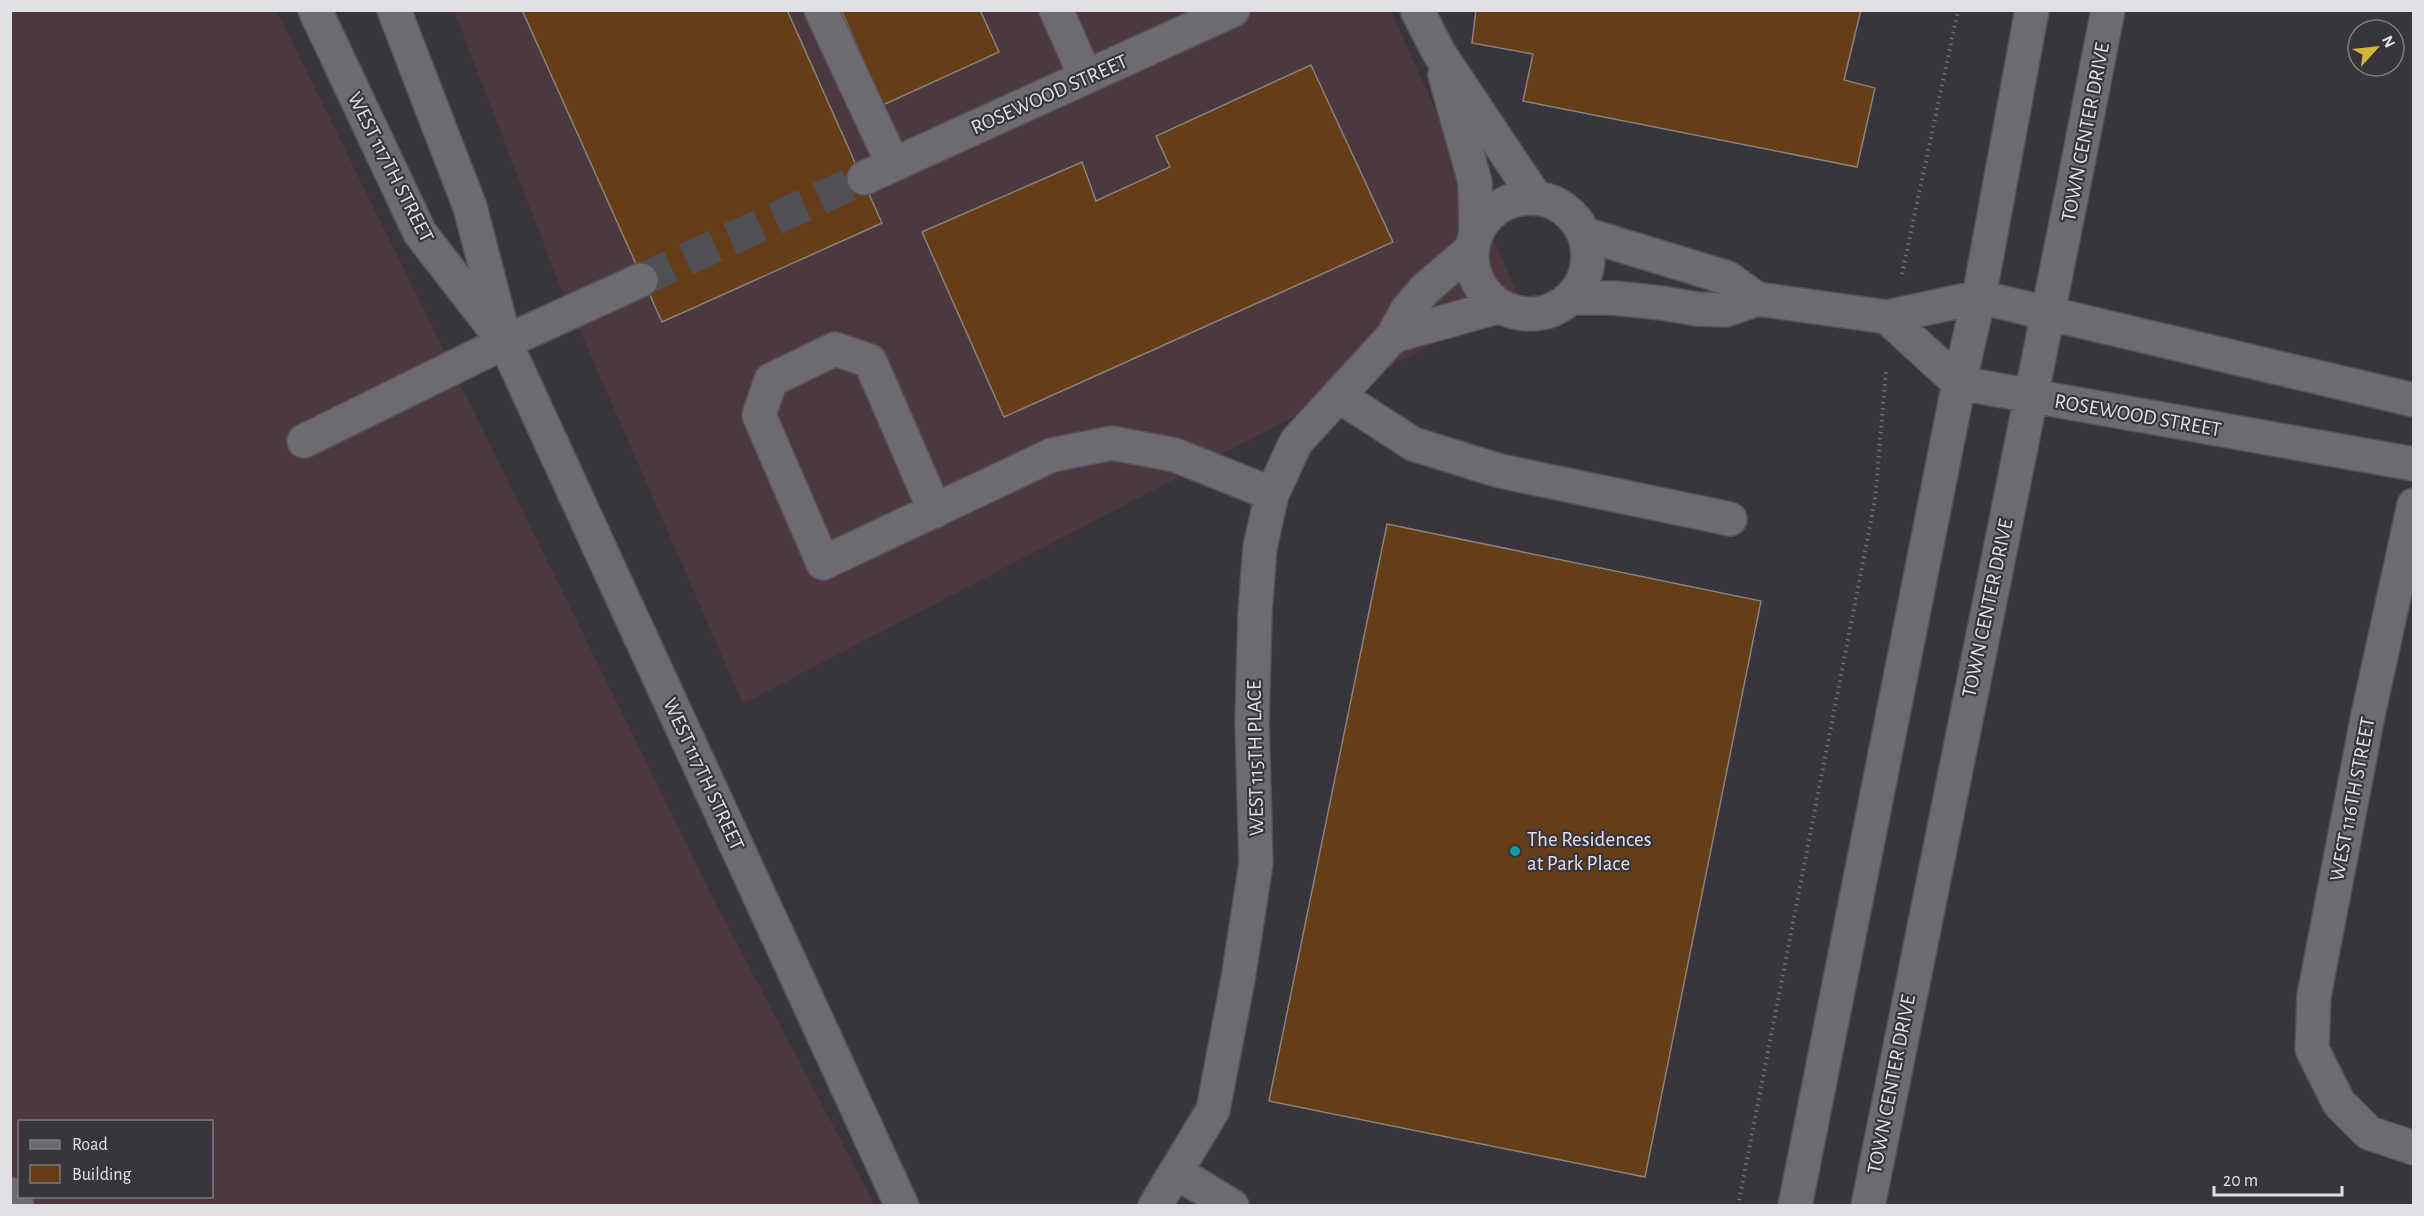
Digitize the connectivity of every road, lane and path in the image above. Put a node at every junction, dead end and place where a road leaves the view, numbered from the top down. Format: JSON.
{"nodes":[{"id":1,"x":315,"y":10,"type":"edge"},
{"id":2,"x":394,"y":10,"type":"edge"},
{"id":3,"x":821,"y":10,"type":"edge"},
{"id":4,"x":1056,"y":10,"type":"edge"},
{"id":5,"x":1233,"y":10,"type":"edge"},
{"id":6,"x":1417,"y":10,"type":"edge"},
{"id":7,"x":1958,"y":10,"type":"edge"},
{"id":8,"x":2032,"y":10,"type":"edge"},
{"id":9,"x":2108,"y":10,"type":"edge"},
{"id":10,"x":1439,"y":53,"type":"junction"},
{"id":11,"x":1086,"y":77,"type":"junction"},
{"id":12,"x":1536,"y":198,"type":"junction"},
{"id":13,"x":1584,"y":234,"type":"junction"},
{"id":14,"x":1475,"y":242,"type":"junction"},
{"id":15,"x":641,"y":280,"type":"tunnel mouth"},
{"id":16,"x":1979,"y":297,"type":"junction"},
{"id":17,"x":1570,"y":298,"type":"junction"},
{"id":18,"x":1756,"y":299,"type":"junction"},
{"id":19,"x":1501,"y":306,"type":"junction"},
{"id":20,"x":2049,"y":314,"type":"junction"},
{"id":21,"x":1892,"y":318,"type":"junction"},
{"id":22,"x":1393,"y":336,"type":"junction"},
{"id":23,"x":505,"y":342,"type":"junction"},
{"id":24,"x":1959,"y":383,"type":"junction"},
{"id":25,"x":1339,"y":396,"type":"junction"},
{"id":26,"x":2031,"y":396,"type":"junction"},
{"id":27,"x":2414,"y":400,"type":"edge"},
{"id":28,"x":304,"y":441,"type":"dead end"},
{"id":29,"x":2414,"y":464,"type":"edge"},
{"id":30,"x":1272,"y":494,"type":"junction"},
{"id":31,"x":2414,"y":505,"type":"edge"},
{"id":32,"x":935,"y":511,"type":"junction"},
{"id":33,"x":1731,"y":519,"type":"dead end"},
{"id":34,"x":2414,"y":1148,"type":"edge"},
{"id":35,"x":1176,"y":1172,"type":"junction"},
{"id":36,"x":10,"y":1194,"type":"edge"},
{"id":37,"x":17,"y":1206,"type":"edge"},
{"id":38,"x":902,"y":1206,"type":"edge"},
{"id":39,"x":1155,"y":1206,"type":"edge"},
{"id":40,"x":1232,"y":1206,"type":"edge"},
{"id":41,"x":1738,"y":1206,"type":"edge"},
{"id":42,"x":1795,"y":1206,"type":"edge"},
{"id":43,"x":1868,"y":1206,"type":"edge"}],
"edges":[{"from":1,"to":23,"type":"street","name":"WEST 117TH STREET"},
{"from":2,"to":23,"type":"street","name":"WEST 117TH STREET"},
{"from":3,"to":11,"type":"street","name":"ROSEWOOD STREET"},
{"from":4,"to":11,"type":"street"},
{"from":5,"to":11,"type":"street","name":"ROSEWOOD STREET"},
{"from":6,"to":10,"type":"street"},
{"from":7,"to":21,"type":"path"},
{"from":8,"to":16,"type":"street"},
{"from":9,"to":20,"type":"street","name":"TOWN CENTER DRIVE"},
{"from":10,"to":12,"type":"street"},
{"from":10,"to":14,"type":"street"},
{"from":12,"to":13,"type":"street"},
{"from":12,"to":14,"type":"street"},
{"from":13,"to":17,"type":"street"},
{"from":13,"to":18,"type":"street"},
{"from":14,"to":19,"type":"street"},
{"from":14,"to":22,"type":"street","name":"WEST 115TH PLACE"},
{"from":15,"to":23,"type":"street"},
{"from":16,"to":20,"type":"street"},
{"from":16,"to":21,"type":"street"},
{"from":16,"to":24,"type":"street"},
{"from":17,"to":18,"type":"street"},
{"from":17,"to":19,"type":"street"},
{"from":18,"to":21,"type":"street"},
{"from":19,"to":22,"type":"street"},
{"from":20,"to":26,"type":"street","name":"TOWN CENTER DRIVE"},
{"from":20,"to":27,"type":"street"},
{"from":21,"to":24,"type":"street"},
{"from":21,"to":41,"type":"path"},
{"from":22,"to":25,"type":"street","name":"WEST 115TH PLACE"},
{"from":23,"to":28,"type":"street"},
{"from":23,"to":38,"type":"street","name":"WEST 117TH STREET"},
{"from":24,"to":26,"type":"street","name":"ROSEWOOD STREET"},
{"from":24,"to":42,"type":"street"},
{"from":25,"to":30,"type":"street","name":"WEST 115TH PLACE"},
{"from":25,"to":33,"type":"street"},
{"from":26,"to":29,"type":"street","name":"ROSEWOOD STREET"},
{"from":26,"to":43,"type":"street","name":"TOWN CENTER DRIVE"},
{"from":30,"to":32,"type":"street"},
{"from":30,"to":35,"type":"street","name":"WEST 115TH PLACE"},
{"from":31,"to":34,"type":"street","name":"WEST 116TH STREET"},
{"from":32,"to":32,"type":"street"},
{"from":35,"to":39,"type":"street","name":"WEST 115TH PLACE"},
{"from":35,"to":40,"type":"street"},
{"from":36,"to":37,"type":"street"}]}
